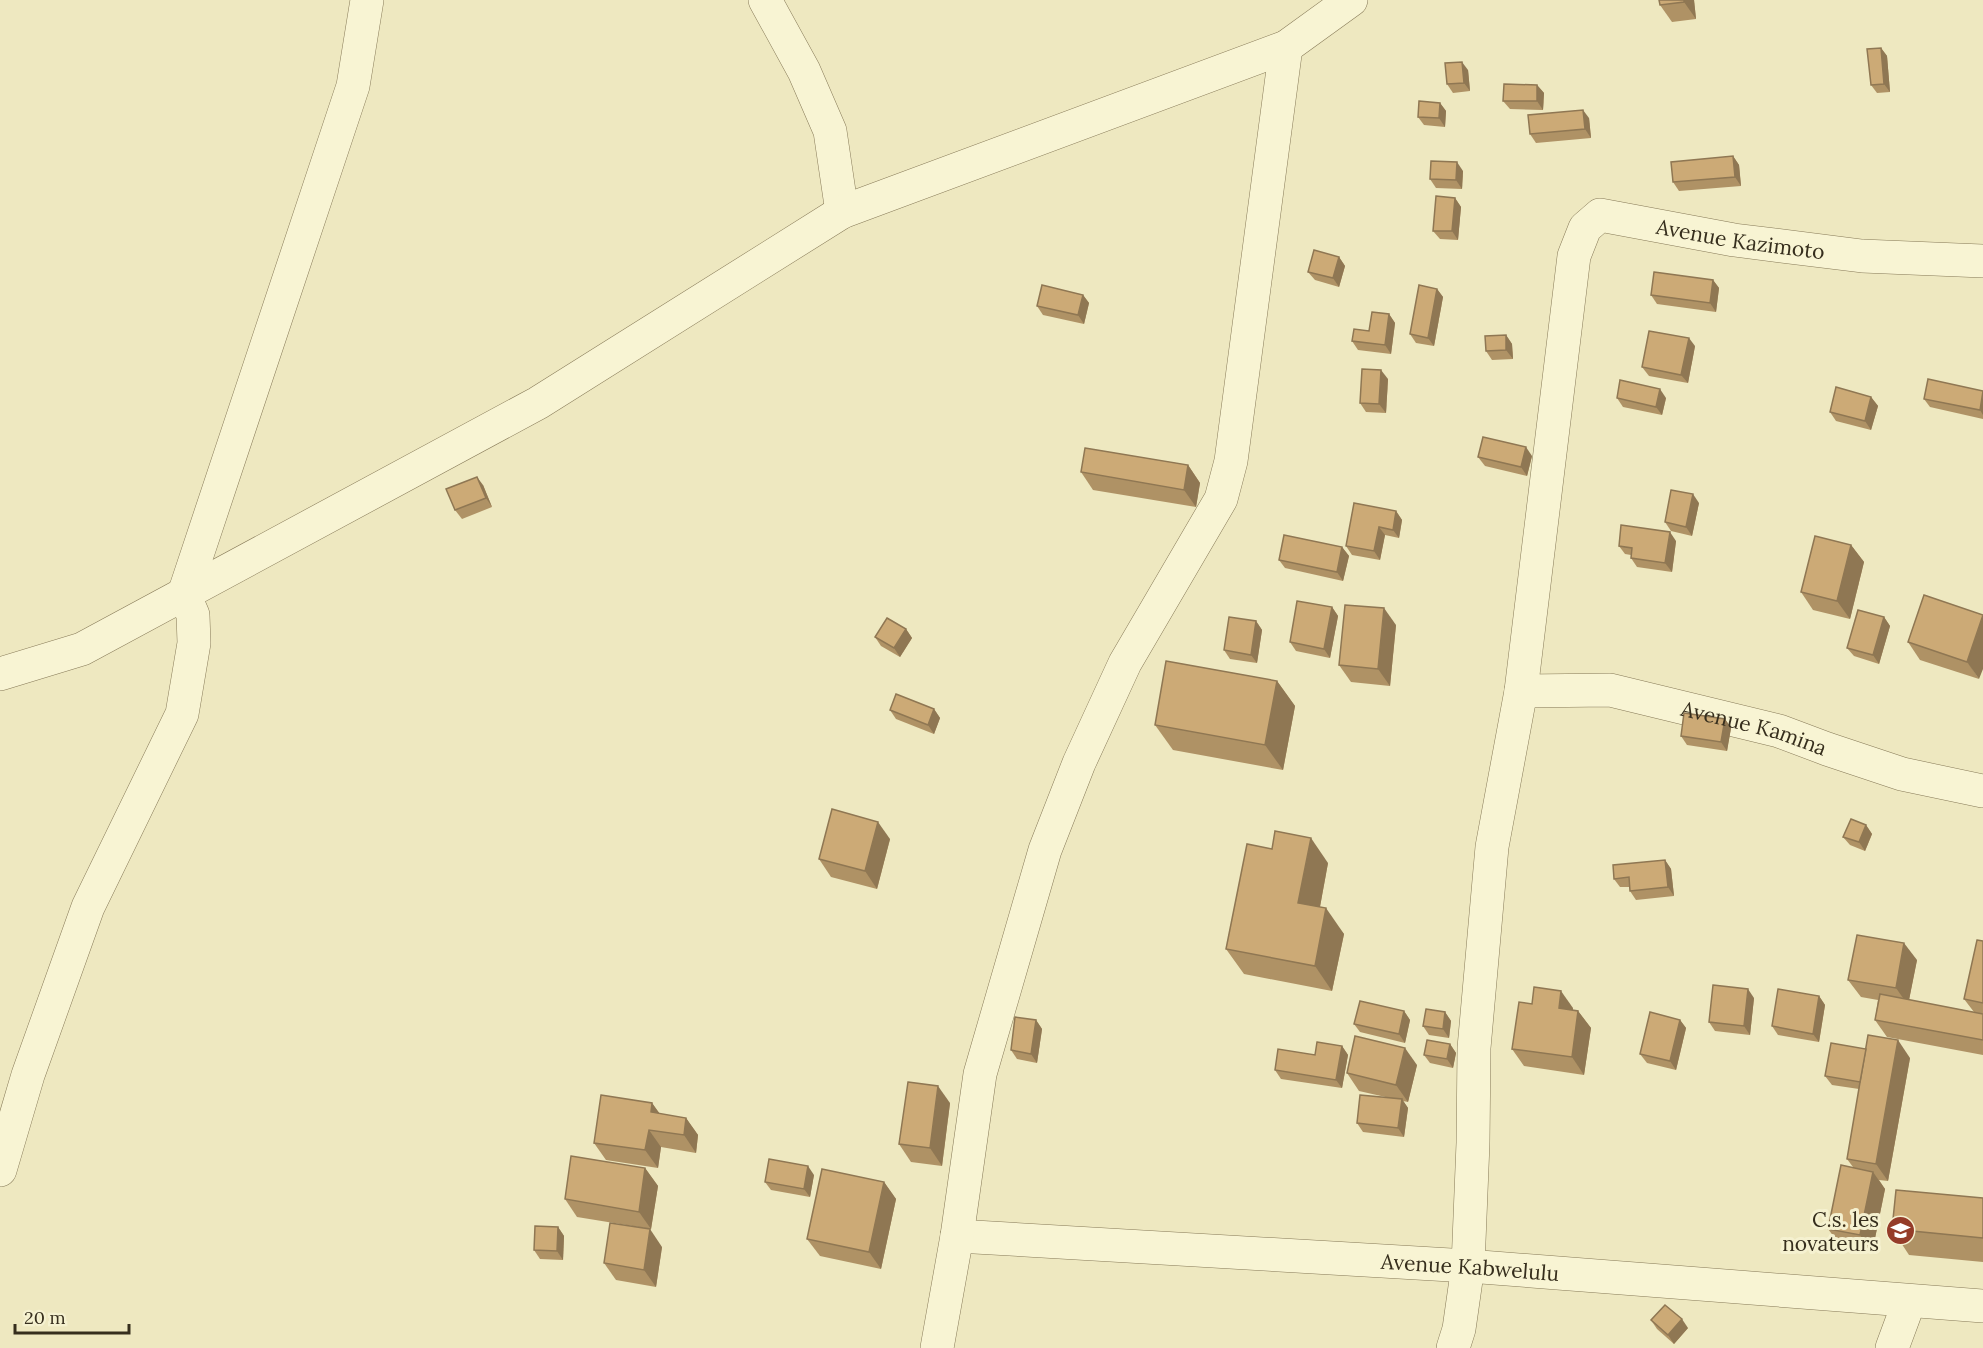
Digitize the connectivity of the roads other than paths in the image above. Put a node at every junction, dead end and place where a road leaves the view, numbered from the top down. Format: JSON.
{"nodes":[{"id":1,"x":367,"y":0,"type":"edge"},
{"id":2,"x":765,"y":0,"type":"edge"},
{"id":3,"x":1351,"y":0,"type":"edge"},
{"id":4,"x":1286,"y":47,"type":"junction"},
{"id":5,"x":842,"y":212,"type":"junction"},
{"id":6,"x":1983,"y":261,"type":"edge"},
{"id":7,"x":184,"y":594,"type":"junction"},
{"id":8,"x":0,"y":674,"type":"edge"},
{"id":9,"x":1521,"y":691,"type":"junction"},
{"id":10,"x":1983,"y":791,"type":"edge"},
{"id":11,"x":0,"y":1170,"type":"edge"},
{"id":12,"x":957,"y":1236,"type":"junction"},
{"id":13,"x":1468,"y":1266,"type":"junction"},
{"id":14,"x":1909,"y":1302,"type":"junction"},
{"id":15,"x":1983,"y":1306,"type":"edge"},
{"id":16,"x":937,"y":1348,"type":"edge"},
{"id":17,"x":1453,"y":1348,"type":"edge"},
{"id":18,"x":1892,"y":1348,"type":"edge"}],
"edges":[{"from":1,"to":7,"type":"street"},
{"from":2,"to":5,"type":"street"},
{"from":3,"to":4,"type":"street"},
{"from":4,"to":5,"type":"street"},
{"from":4,"to":12,"type":"street"},
{"from":5,"to":7,"type":"street"},
{"from":6,"to":9,"type":"street","name":"Avenue Kazimoto"},
{"from":7,"to":8,"type":"street"},
{"from":7,"to":11,"type":"street"},
{"from":9,"to":10,"type":"street","name":"Avenue Kamina"},
{"from":9,"to":13,"type":"street","name":"Avenue Kazimoto"},
{"from":12,"to":13,"type":"street","name":"Avenue Kabwelulu"},
{"from":12,"to":16,"type":"street"},
{"from":13,"to":14,"type":"street","name":"Avenue Kabwelulu"},
{"from":13,"to":17,"type":"street","name":"Avenue Kazimoto"},
{"from":14,"to":15,"type":"street","name":"Avenue Kabwelulu"},
{"from":14,"to":18,"type":"street"}]}
